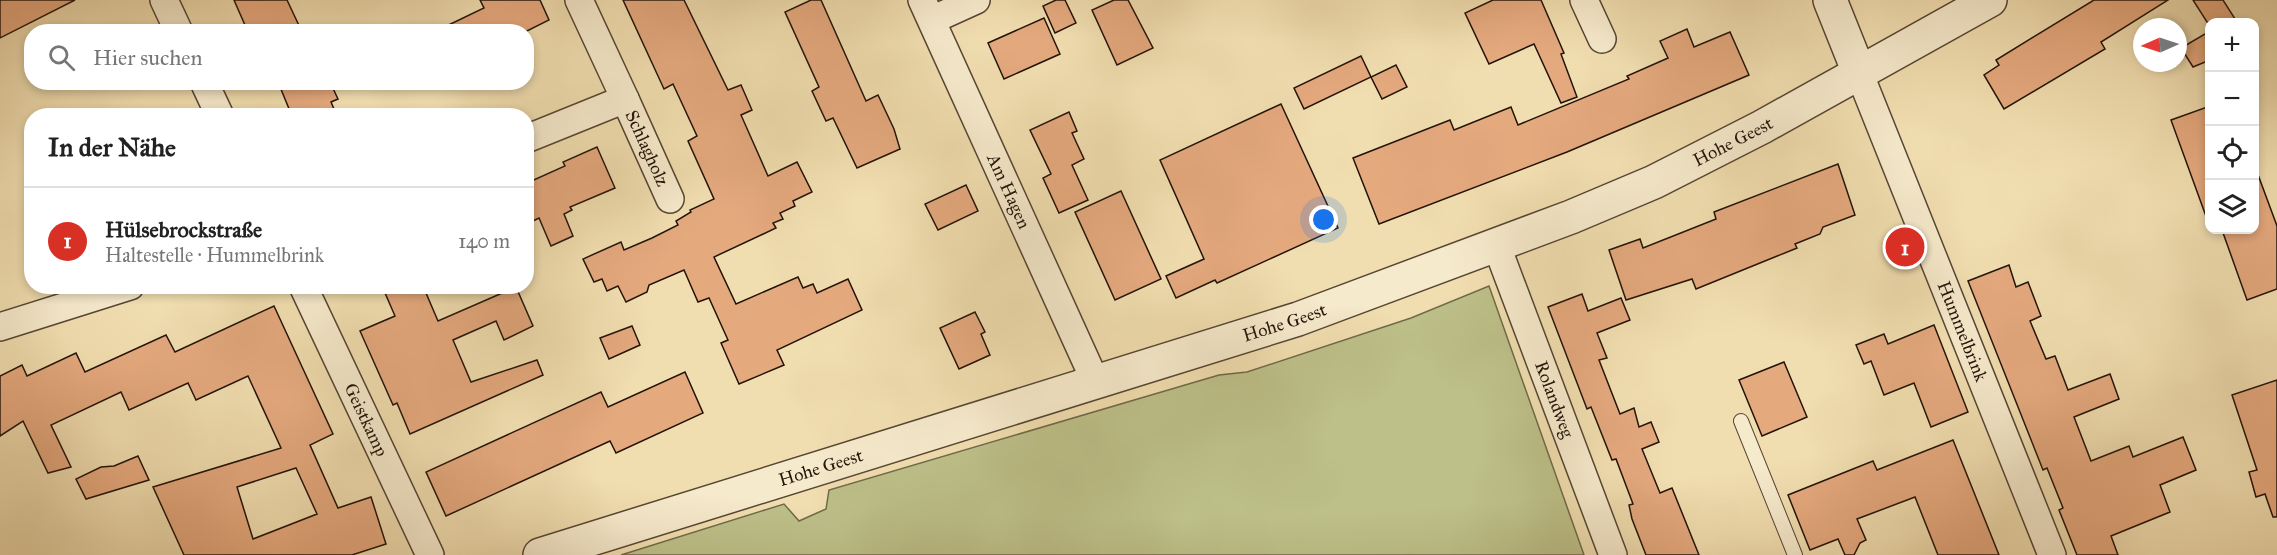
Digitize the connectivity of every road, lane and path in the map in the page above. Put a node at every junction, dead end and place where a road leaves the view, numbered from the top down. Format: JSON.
{"nodes":[{"id":1,"x":164,"y":0,"type":"edge"},
{"id":2,"x":579,"y":0,"type":"edge"},
{"id":3,"x":976,"y":0,"type":"edge"},
{"id":4,"x":1584,"y":0,"type":"edge"},
{"id":5,"x":1830,"y":0,"type":"edge"},
{"id":6,"x":1990,"y":0,"type":"edge"},
{"id":7,"x":927,"y":10,"type":"edge"},
{"id":8,"x":176,"y":24,"type":"edge"},
{"id":9,"x":1602,"y":39,"type":"dead end"},
{"id":10,"x":1860,"y":75,"type":"junction"},
{"id":11,"x":208,"y":90,"type":"edge"},
{"id":12,"x":625,"y":99,"type":"junction"},
{"id":13,"x":216,"y":108,"type":"edge"},
{"id":14,"x":534,"y":136,"type":"edge"},
{"id":15,"x":670,"y":199,"type":"dead end"},
{"id":16,"x":1496,"y":244,"type":"junction"},
{"id":17,"x":105,"y":294,"type":"edge"},
{"id":18,"x":307,"y":294,"type":"edge"},
{"id":19,"x":0,"y":327,"type":"edge"},
{"id":20,"x":1096,"y":383,"type":"junction"},
{"id":21,"x":1741,"y":421,"type":"dead end"},
{"id":22,"x":430,"y":555,"type":"edge"},
{"id":23,"x":540,"y":555,"type":"edge"},
{"id":24,"x":1613,"y":555,"type":"edge"},
{"id":25,"x":1795,"y":555,"type":"edge"},
{"id":26,"x":2052,"y":555,"type":"edge"}],
"edges":[{"from":1,"to":8,"type":"street"},
{"from":2,"to":12,"type":"street","name":"Schlagholz"},
{"from":3,"to":7,"type":"street"},
{"from":4,"to":9,"type":"street"},
{"from":5,"to":10,"type":"street"},
{"from":6,"to":10,"type":"street","name":"Hohe Geest"},
{"from":7,"to":20,"type":"street","name":"Am Hagen"},
{"from":10,"to":16,"type":"street","name":"Hohe Geest"},
{"from":10,"to":26,"type":"street","name":"Hummelbrink"},
{"from":11,"to":13,"type":"street"},
{"from":12,"to":14,"type":"street","name":"Schlagholz"},
{"from":12,"to":15,"type":"street","name":"Schlagholz"},
{"from":16,"to":20,"type":"street","name":"Hohe Geest"},
{"from":16,"to":24,"type":"street","name":"Rolandweg"},
{"from":17,"to":19,"type":"street"},
{"from":18,"to":22,"type":"street","name":"Geistkamp"},
{"from":20,"to":23,"type":"street","name":"Hohe Geest"},
{"from":21,"to":25,"type":"lane"}]}
